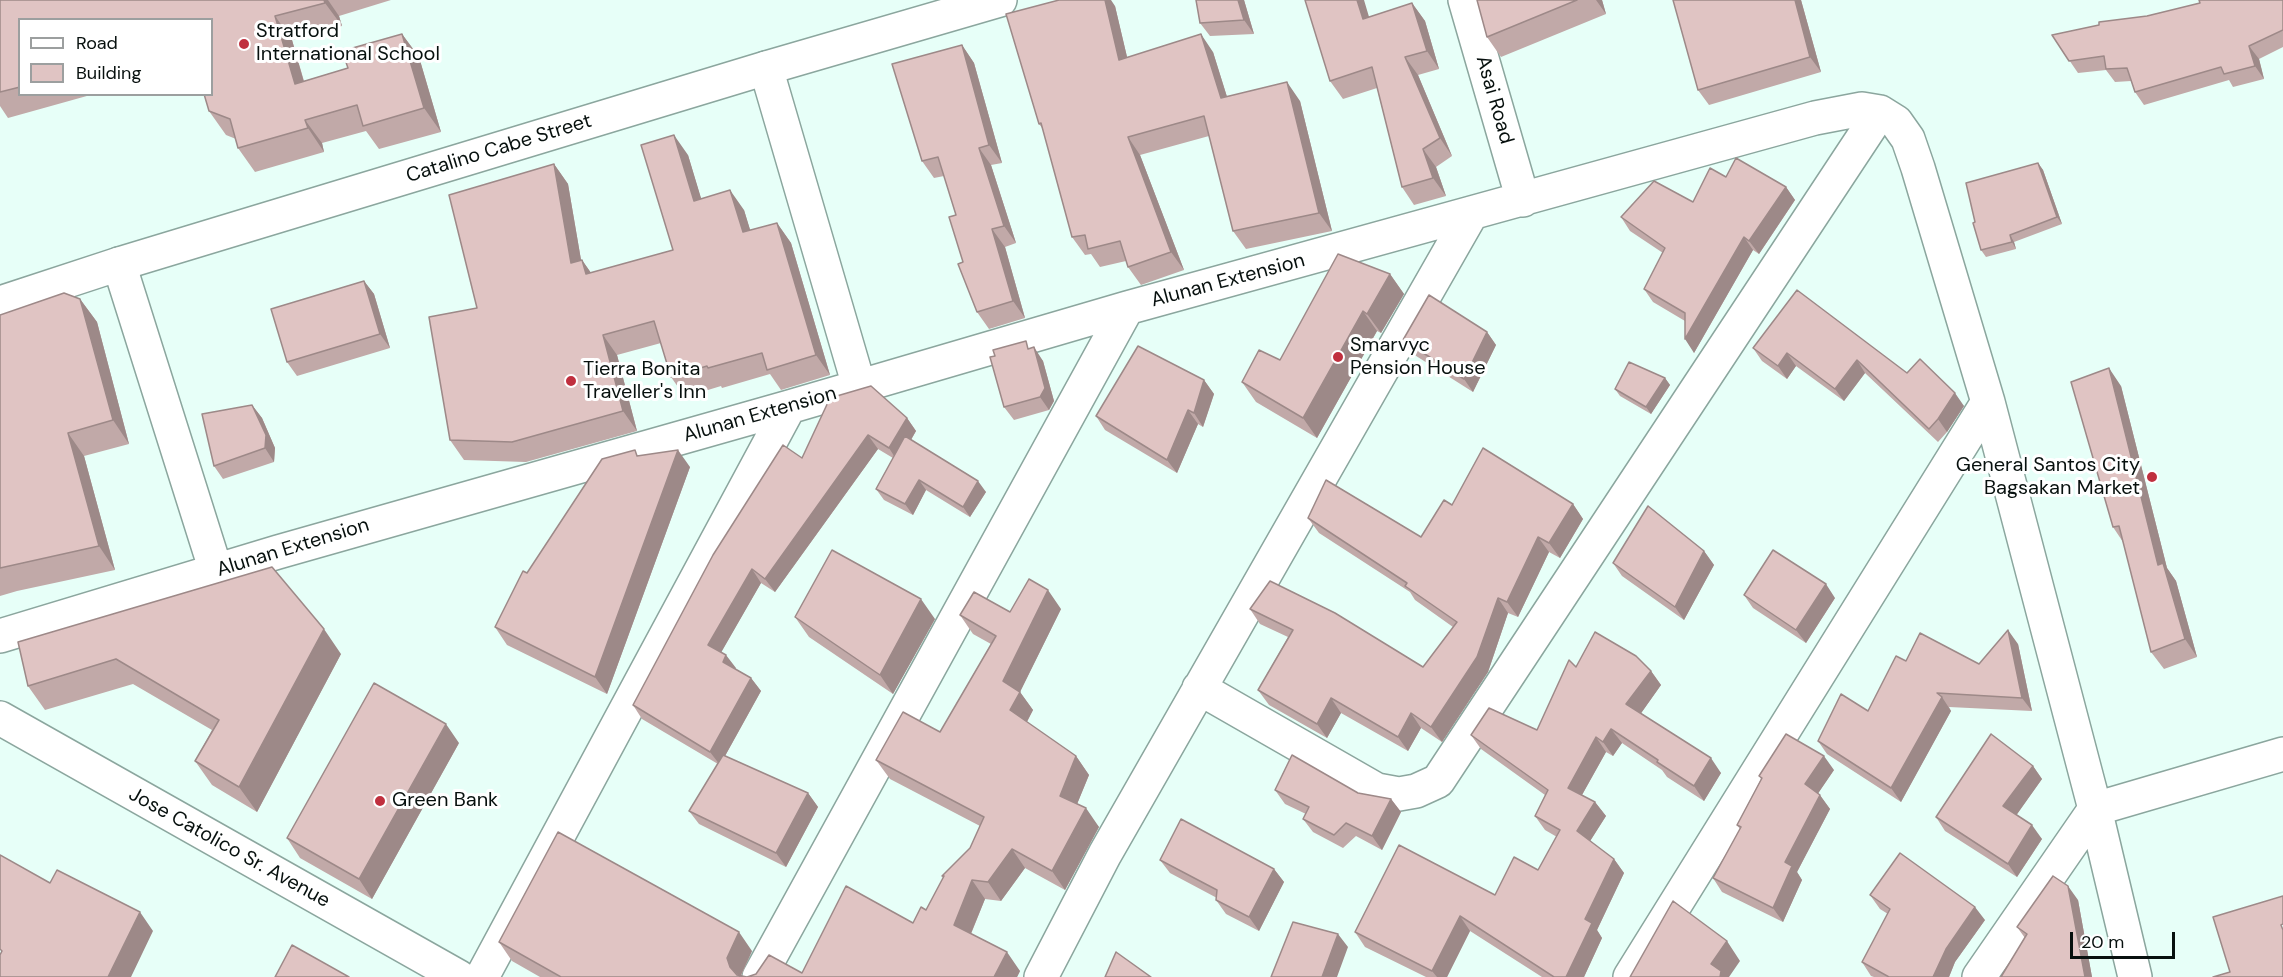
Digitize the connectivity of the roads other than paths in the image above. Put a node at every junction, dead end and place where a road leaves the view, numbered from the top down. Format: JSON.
{"nodes":[{"id":1,"x":1000,"y":0,"type":"edge"},
{"id":2,"x":1465,"y":0,"type":"edge"},
{"id":3,"x":766,"y":68,"type":"junction"},
{"id":4,"x":1880,"y":112,"type":"junction"},
{"id":5,"x":1523,"y":200,"type":"junction"},
{"id":6,"x":1471,"y":214,"type":"junction"},
{"id":7,"x":119,"y":264,"type":"junction"},
{"id":8,"x":0,"y":303,"type":"edge"},
{"id":9,"x":1126,"y":308,"type":"junction"},
{"id":10,"x":859,"y":386,"type":"junction"},
{"id":11,"x":1988,"y":402,"type":"junction"},
{"id":12,"x":789,"y":407,"type":"junction"},
{"id":13,"x":216,"y":571,"type":"junction"},
{"id":14,"x":0,"y":636,"type":"edge"},
{"id":15,"x":1199,"y":688,"type":"junction"},
{"id":16,"x":0,"y":718,"type":"edge"},
{"id":17,"x":2283,"y":754,"type":"edge"},
{"id":18,"x":2095,"y":809,"type":"junction"},
{"id":19,"x":459,"y":977,"type":"edge"},
{"id":20,"x":482,"y":977,"type":"edge"},
{"id":21,"x":759,"y":977,"type":"edge"},
{"id":22,"x":1041,"y":977,"type":"edge"},
{"id":23,"x":1630,"y":977,"type":"edge"},
{"id":24,"x":1979,"y":977,"type":"edge"},
{"id":25,"x":2135,"y":977,"type":"edge"}],
"edges":[{"from":1,"to":3,"type":"street","name":"Catalino Cabe Street"},
{"from":2,"to":5,"type":"street","name":"Asai Road"},
{"from":3,"to":7,"type":"street","name":"Catalino Cabe Street"},
{"from":3,"to":10,"type":"street"},
{"from":4,"to":5,"type":"street","name":"Alunan Extension"},
{"from":4,"to":11,"type":"street"},
{"from":4,"to":15,"type":"street"},
{"from":5,"to":6,"type":"street","name":"Alunan Extension"},
{"from":6,"to":9,"type":"street","name":"Alunan Extension"},
{"from":6,"to":15,"type":"street"},
{"from":7,"to":8,"type":"street","name":"Catalino Cabe Street"},
{"from":7,"to":13,"type":"street"},
{"from":9,"to":10,"type":"street","name":"Alunan Extension"},
{"from":9,"to":21,"type":"street"},
{"from":10,"to":12,"type":"street","name":"Alunan Extension"},
{"from":11,"to":18,"type":"street"},
{"from":11,"to":23,"type":"street"},
{"from":12,"to":13,"type":"street","name":"Alunan Extension"},
{"from":12,"to":20,"type":"street"},
{"from":13,"to":14,"type":"street","name":"Alunan Extension"},
{"from":15,"to":22,"type":"street"},
{"from":16,"to":19,"type":"street","name":"Jose Catolico Sr. Avenue"},
{"from":17,"to":18,"type":"street"},
{"from":18,"to":24,"type":"street"},
{"from":18,"to":25,"type":"street"}]}
